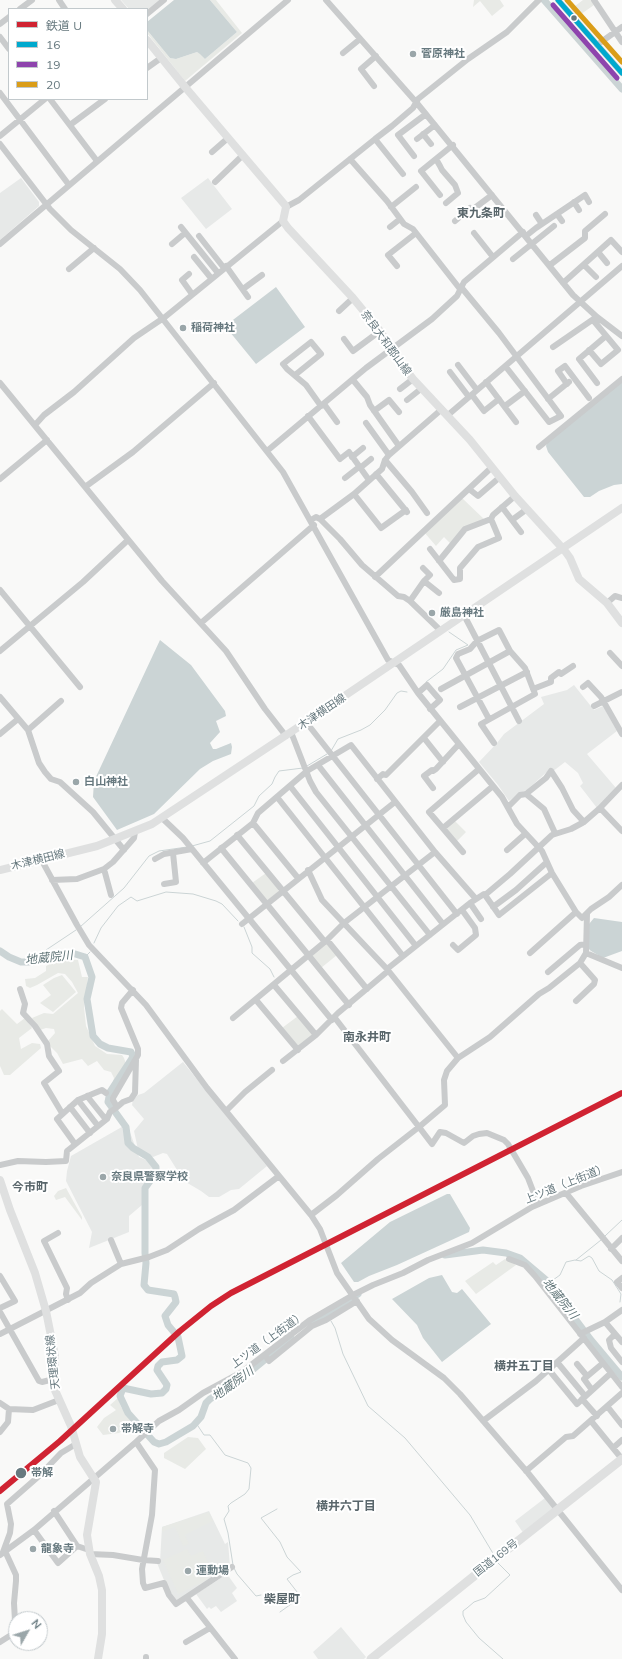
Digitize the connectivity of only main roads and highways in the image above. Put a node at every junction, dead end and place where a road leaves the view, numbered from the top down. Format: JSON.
{"nodes":[{"id":1,"x":115,"y":0,"type":"edge"},
{"id":2,"x":122,"y":8,"type":"edge"},
{"id":3,"x":148,"y":41,"type":"edge"},
{"id":4,"x":622,"y":508,"type":"edge"},
{"id":5,"x":563,"y":548,"type":"junction"},
{"id":6,"x":619,"y":613,"type":"edge"},
{"id":7,"x":622,"y":623,"type":"edge"},
{"id":8,"x":0,"y":870,"type":"edge"},
{"id":9,"x":0,"y":1180,"type":"edge"},
{"id":10,"x":622,"y":1459,"type":"edge"},
{"id":11,"x":98,"y":1659,"type":"edge"},
{"id":12,"x":371,"y":1659,"type":"edge"}],
"edges":[{"from":1,"to":2,"type":"main road"},
{"from":3,"to":5,"type":"main road","name":"奈良大和郡山線"},
{"from":4,"to":5,"type":"main road","name":"木津横田線"},
{"from":5,"to":6,"type":"main road","name":"奈良大和郡山線"},
{"from":5,"to":8,"type":"main road","name":"木津横田線"},
{"from":6,"to":7,"type":"main road","name":"奈良大和郡山線"},
{"from":9,"to":11,"type":"main road","name":"天理環状線"},
{"from":10,"to":12,"type":"highway","name":"国道169号"}]}
